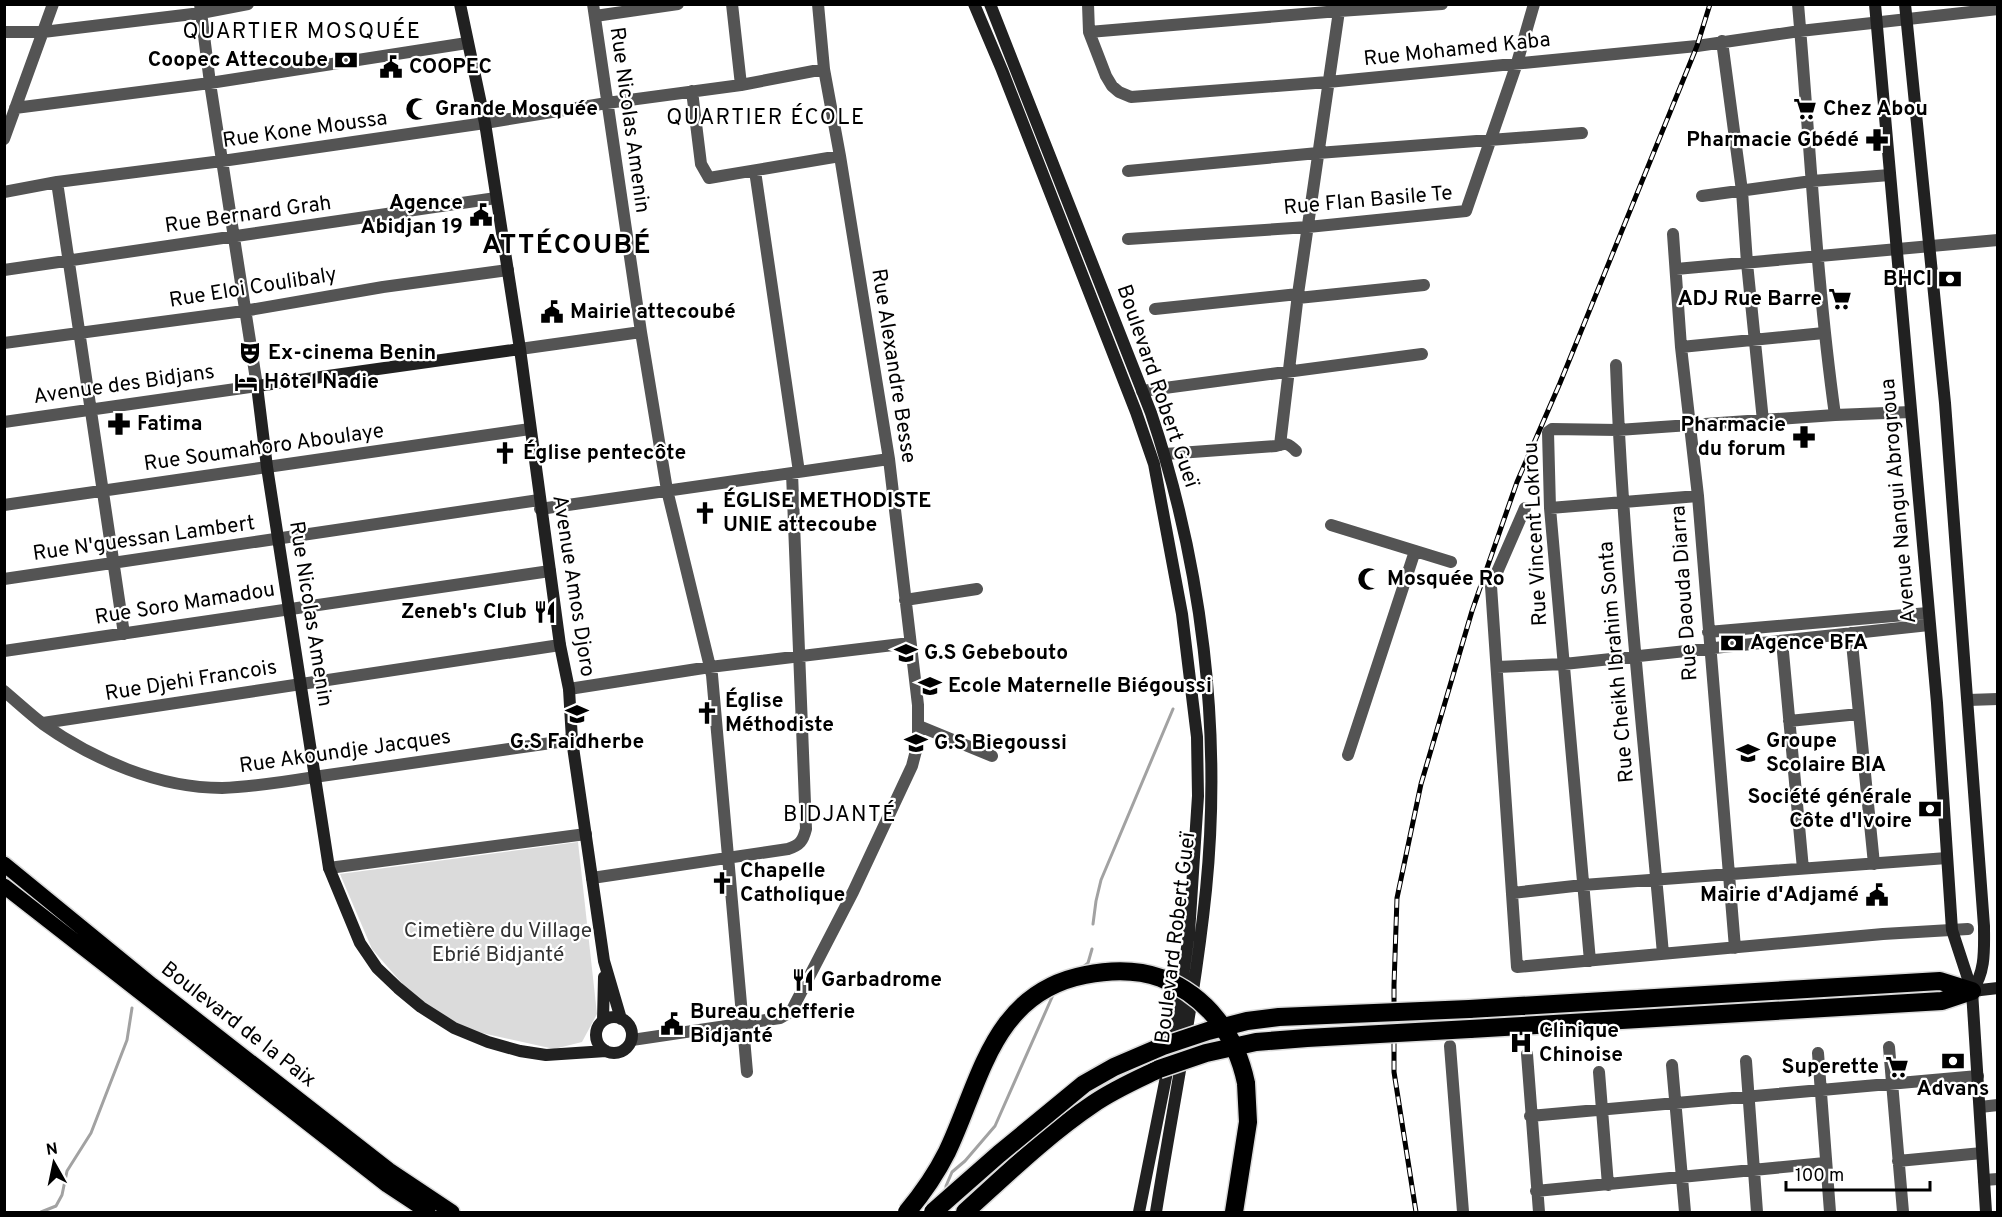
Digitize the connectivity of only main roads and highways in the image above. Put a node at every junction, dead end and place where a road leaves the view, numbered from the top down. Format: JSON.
{"nodes":[{"id":1,"x":4,"y":864,"type":"edge"},
{"id":2,"x":4,"y":886,"type":"edge"},
{"id":3,"x":428,"y":1212,"type":"edge"},
{"id":4,"x":452,"y":1212,"type":"edge"},
{"id":5,"x":907,"y":1212,"type":"edge"},
{"id":6,"x":933,"y":1212,"type":"edge"},
{"id":7,"x":965,"y":1212,"type":"edge"},
{"id":8,"x":1234,"y":1212,"type":"edge"}],
"edges":[{"from":1,"to":4,"type":"main road","name":"Boulevard de la Paix"},
{"from":2,"to":3,"type":"main road","name":"Boulevard de la Paix"},
{"from":5,"to":8,"type":"highway","bridge":true},
{"from":6,"to":7,"type":"highway","bridge":true}]}
